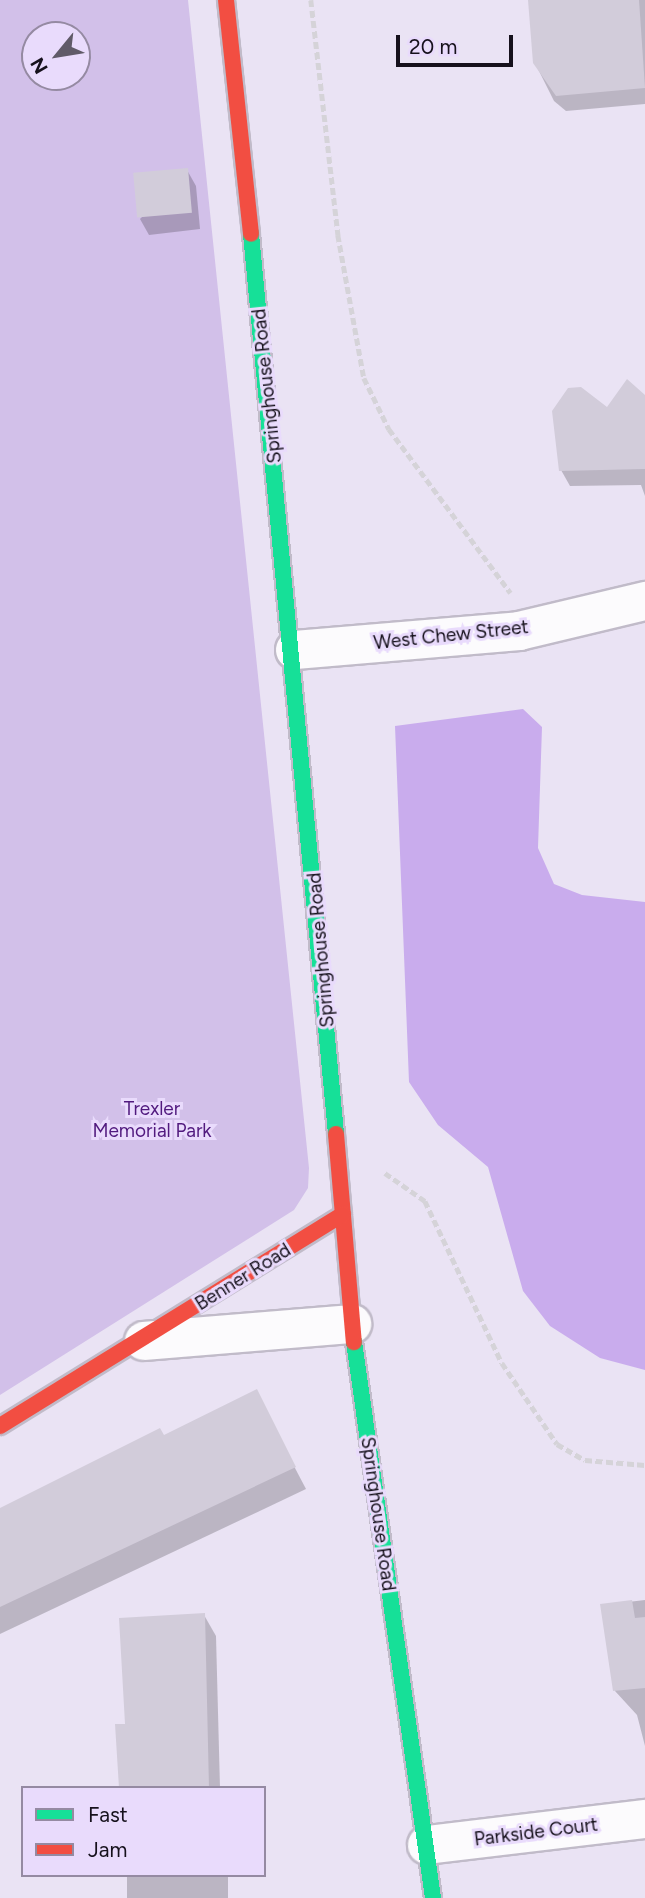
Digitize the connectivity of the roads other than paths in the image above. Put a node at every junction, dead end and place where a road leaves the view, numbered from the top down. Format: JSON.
{"nodes":[{"id":1,"x":226,"y":0,"type":"edge"},
{"id":2,"x":645,"y":601,"type":"edge"},
{"id":3,"x":295,"y":650,"type":"junction"},
{"id":4,"x":343,"y":1214,"type":"junction"},
{"id":5,"x":352,"y":1324,"type":"junction"},
{"id":6,"x":144,"y":1340,"type":"junction"},
{"id":7,"x":0,"y":1426,"type":"edge"},
{"id":8,"x":645,"y":1819,"type":"edge"},
{"id":9,"x":427,"y":1845,"type":"junction"},
{"id":10,"x":433,"y":1898,"type":"edge"}],
"edges":[{"from":1,"to":3,"type":"street","name":"Springhouse Road"},
{"from":2,"to":3,"type":"street","name":"West Chew Street"},
{"from":3,"to":4,"type":"street","name":"Springhouse Road"},
{"from":4,"to":5,"type":"street","name":"Springhouse Road"},
{"from":4,"to":6,"type":"street","name":"Benner Road"},
{"from":5,"to":6,"type":"street","name":"Benner Road"},
{"from":5,"to":9,"type":"street","name":"Springhouse Road"},
{"from":6,"to":7,"type":"street","name":"Benner Road"},
{"from":8,"to":9,"type":"street","name":"Parkside Court"},
{"from":9,"to":10,"type":"street","name":"Springhouse Road"}]}
